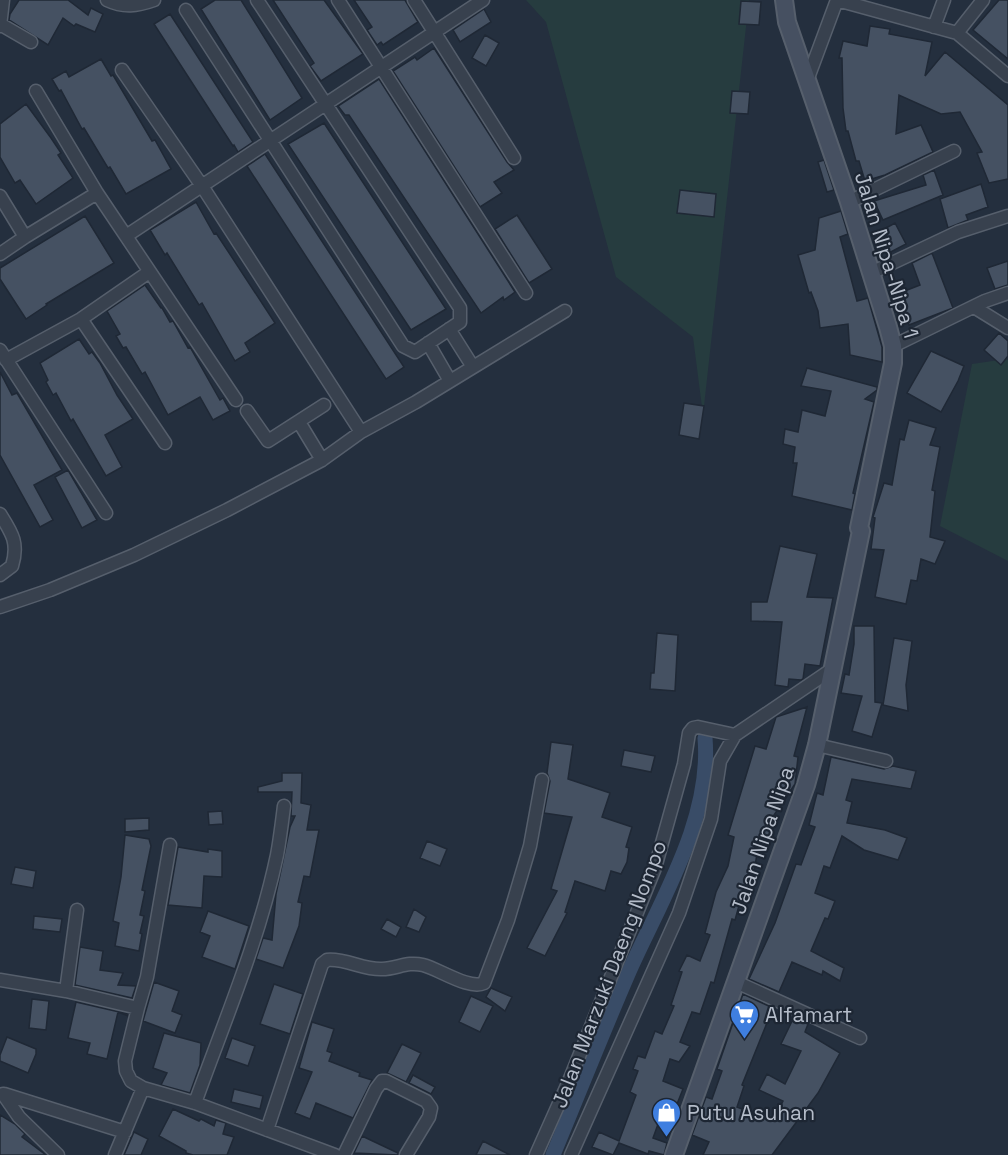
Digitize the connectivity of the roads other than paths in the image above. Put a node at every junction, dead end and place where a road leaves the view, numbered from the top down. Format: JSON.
{"nodes":[{"id":1,"x":3,"y":0,"type":"edge"},
{"id":2,"x":107,"y":0,"type":"edge"},
{"id":3,"x":154,"y":0,"type":"edge"},
{"id":4,"x":257,"y":0,"type":"edge"},
{"id":5,"x":339,"y":0,"type":"edge"},
{"id":6,"x":414,"y":0,"type":"edge"},
{"id":7,"x":483,"y":0,"type":"edge"},
{"id":8,"x":784,"y":0,"type":"edge"},
{"id":9,"x":837,"y":0,"type":"edge"},
{"id":10,"x":944,"y":0,"type":"edge"},
{"id":11,"x":983,"y":0,"type":"edge"},
{"id":12,"x":186,"y":10,"type":"dead end"},
{"id":13,"x":0,"y":25,"type":"edge"},
{"id":14,"x":934,"y":27,"type":"junction"},
{"id":15,"x":434,"y":32,"type":"junction"},
{"id":16,"x":957,"y":33,"type":"junction"},
{"id":17,"x":31,"y":42,"type":"dead end"},
{"id":18,"x":381,"y":67,"type":"junction"},
{"id":19,"x":122,"y":70,"type":"dead end"},
{"id":20,"x":1008,"y":76,"type":"edge"},
{"id":21,"x":808,"y":78,"type":"junction"},
{"id":22,"x":36,"y":91,"type":"dead end"},
{"id":23,"x":326,"y":104,"type":"junction"},
{"id":24,"x":271,"y":140,"type":"junction"},
{"id":25,"x":954,"y":151,"type":"dead end"},
{"id":26,"x":514,"y":158,"type":"dead end"},
{"id":27,"x":202,"y":186,"type":"junction"},
{"id":28,"x":97,"y":193,"type":"junction"},
{"id":29,"x":0,"y":196,"type":"edge"},
{"id":30,"x":849,"y":202,"type":"junction"},
{"id":31,"x":1008,"y":216,"type":"edge"},
{"id":32,"x":126,"y":236,"type":"junction"},
{"id":33,"x":25,"y":237,"type":"junction"},
{"id":34,"x":0,"y":254,"type":"edge"},
{"id":35,"x":149,"y":272,"type":"junction"},
{"id":36,"x":871,"y":273,"type":"junction"},
{"id":37,"x":526,"y":293,"type":"dead end"},
{"id":38,"x":1008,"y":293,"type":"edge"},
{"id":39,"x":974,"y":307,"type":"junction"},
{"id":40,"x":565,"y":311,"type":"dead end"},
{"id":41,"x":81,"y":319,"type":"junction"},
{"id":42,"x":1008,"y":328,"type":"edge"},
{"id":43,"x":449,"y":329,"type":"junction"},
{"id":44,"x":428,"y":343,"type":"junction"},
{"id":45,"x":894,"y":346,"type":"junction"},
{"id":46,"x":3,"y":355,"type":"edge"},
{"id":47,"x":472,"y":367,"type":"junction"},
{"id":48,"x":450,"y":381,"type":"junction"},
{"id":49,"x":237,"y":400,"type":"dead end"},
{"id":50,"x":324,"y":405,"type":"dead end"},
{"id":51,"x":247,"y":411,"type":"dead end"},
{"id":52,"x":299,"y":422,"type":"junction"},
{"id":53,"x":361,"y":432,"type":"junction"},
{"id":54,"x":165,"y":443,"type":"dead end"},
{"id":55,"x":322,"y":460,"type":"junction"},
{"id":56,"x":106,"y":513,"type":"dead end"},
{"id":57,"x":0,"y":514,"type":"edge"},
{"id":58,"x":860,"y":529,"type":"joint"},
{"id":59,"x":0,"y":575,"type":"edge"},
{"id":60,"x":1,"y":603,"type":"edge"},
{"id":61,"x":831,"y":670,"type":"junction"},
{"id":62,"x":735,"y":735,"type":"junction"},
{"id":63,"x":817,"y":745,"type":"junction"},
{"id":64,"x":886,"y":761,"type":"dead end"},
{"id":65,"x":542,"y":780,"type":"dead end"},
{"id":66,"x":284,"y":806,"type":"dead end"},
{"id":67,"x":170,"y":845,"type":"dead end"},
{"id":68,"x":77,"y":910,"type":"dead end"},
{"id":69,"x":0,"y":980,"type":"edge"},
{"id":70,"x":736,"y":982,"type":"junction"},
{"id":71,"x":66,"y":991,"type":"junction"},
{"id":72,"x":138,"y":1008,"type":"junction"},
{"id":73,"x":860,"y":1038,"type":"dead end"},
{"id":74,"x":143,"y":1088,"type":"junction"},
{"id":75,"x":2,"y":1093,"type":"edge"},
{"id":76,"x":195,"y":1103,"type":"junction"},
{"id":77,"x":267,"y":1130,"type":"junction"},
{"id":78,"x":125,"y":1132,"type":"junction"},
{"id":79,"x":58,"y":1155,"type":"edge"},
{"id":80,"x":115,"y":1155,"type":"edge"},
{"id":81,"x":335,"y":1155,"type":"edge"},
{"id":82,"x":344,"y":1155,"type":"edge"},
{"id":83,"x":406,"y":1155,"type":"edge"},
{"id":84,"x":536,"y":1155,"type":"edge"},
{"id":85,"x":571,"y":1155,"type":"edge"},
{"id":86,"x":674,"y":1155,"type":"edge"}],
"edges":[{"from":1,"to":13,"type":"street"},
{"from":2,"to":3,"type":"street"},
{"from":4,"to":23,"type":"street"},
{"from":5,"to":18,"type":"street"},
{"from":6,"to":15,"type":"street"},
{"from":7,"to":15,"type":"street"},
{"from":8,"to":21,"type":"street","name":"Jalan Nipa-Nipa 1"},
{"from":9,"to":14,"type":"street"},
{"from":9,"to":21,"type":"street"},
{"from":10,"to":14,"type":"street"},
{"from":11,"to":16,"type":"street"},
{"from":12,"to":24,"type":"street"},
{"from":13,"to":17,"type":"street"},
{"from":14,"to":16,"type":"street"},
{"from":15,"to":18,"type":"street"},
{"from":15,"to":26,"type":"street"},
{"from":16,"to":20,"type":"street"},
{"from":18,"to":23,"type":"street"},
{"from":18,"to":37,"type":"street"},
{"from":19,"to":27,"type":"street"},
{"from":21,"to":30,"type":"street","name":"Jalan Nipa-Nipa 1"},
{"from":22,"to":28,"type":"street"},
{"from":23,"to":24,"type":"street"},
{"from":23,"to":43,"type":"street"},
{"from":24,"to":27,"type":"street"},
{"from":24,"to":44,"type":"street"},
{"from":25,"to":30,"type":"street"},
{"from":27,"to":32,"type":"street"},
{"from":27,"to":53,"type":"street"},
{"from":28,"to":32,"type":"street"},
{"from":28,"to":33,"type":"street"},
{"from":29,"to":33,"type":"street"},
{"from":30,"to":36,"type":"street","name":"Jalan Nipa-Nipa 1"},
{"from":31,"to":36,"type":"street"},
{"from":32,"to":35,"type":"street"},
{"from":33,"to":34,"type":"street"},
{"from":35,"to":41,"type":"street"},
{"from":35,"to":49,"type":"street"},
{"from":36,"to":45,"type":"street","name":"Jalan Nipa-Nipa 1"},
{"from":38,"to":39,"type":"street"},
{"from":39,"to":42,"type":"street"},
{"from":39,"to":45,"type":"street"},
{"from":40,"to":47,"type":"street"},
{"from":41,"to":46,"type":"street"},
{"from":41,"to":54,"type":"street"},
{"from":43,"to":44,"type":"street"},
{"from":43,"to":47,"type":"street"},
{"from":44,"to":48,"type":"street"},
{"from":45,"to":58,"type":"street","name":"Jalan Nipa-Nipa 1"},
{"from":46,"to":56,"type":"street"},
{"from":47,"to":48,"type":"street"},
{"from":48,"to":53,"type":"street"},
{"from":50,"to":52,"type":"street"},
{"from":51,"to":52,"type":"street"},
{"from":52,"to":55,"type":"street"},
{"from":53,"to":55,"type":"street"},
{"from":55,"to":60,"type":"street"},
{"from":57,"to":59,"type":"street"},
{"from":58,"to":61,"type":"street","name":"Jalan Nipa Nipa"},
{"from":61,"to":62,"type":"street"},
{"from":61,"to":63,"type":"street","name":"Jalan Nipa Nipa"},
{"from":62,"to":84,"type":"street","name":"Jalan Marzuki Daeng Nompo"},
{"from":62,"to":85,"type":"street"},
{"from":63,"to":64,"type":"street"},
{"from":63,"to":70,"type":"street","name":"Jalan Nipa Nipa"},
{"from":65,"to":77,"type":"street"},
{"from":66,"to":76,"type":"street"},
{"from":67,"to":72,"type":"street"},
{"from":68,"to":71,"type":"street"},
{"from":69,"to":71,"type":"street"},
{"from":70,"to":73,"type":"street"},
{"from":70,"to":86,"type":"street","name":"Jalan Nipa Nipa"},
{"from":71,"to":72,"type":"street"},
{"from":72,"to":74,"type":"street"},
{"from":74,"to":76,"type":"street"},
{"from":74,"to":78,"type":"street"},
{"from":75,"to":78,"type":"street"},
{"from":75,"to":79,"type":"street"},
{"from":76,"to":77,"type":"street"},
{"from":77,"to":81,"type":"street"},
{"from":78,"to":80,"type":"street"},
{"from":82,"to":83,"type":"street"}]}
